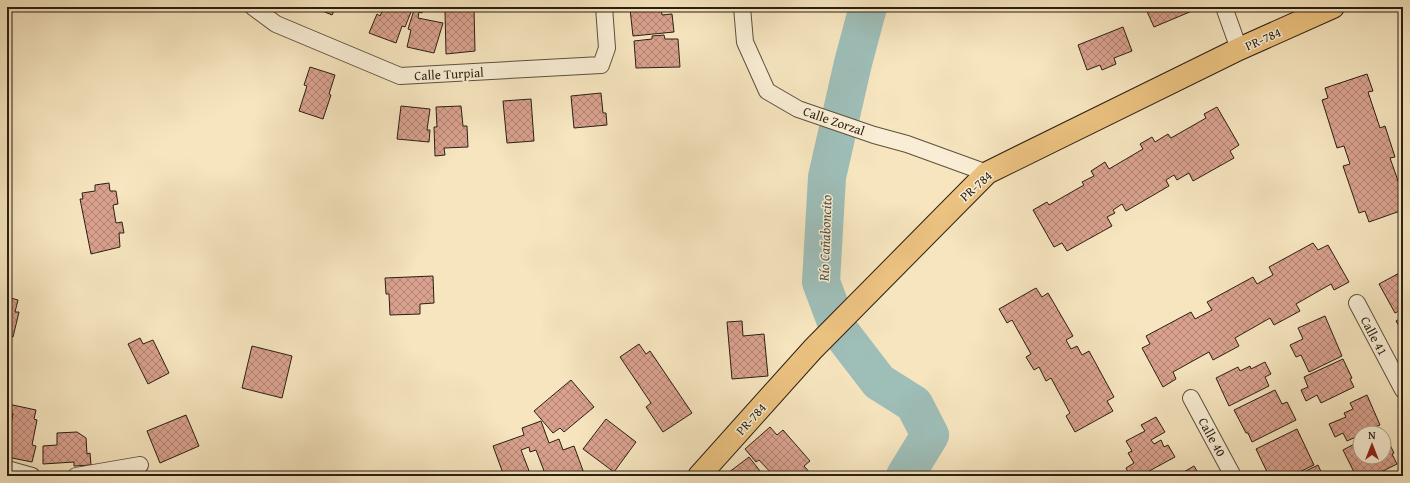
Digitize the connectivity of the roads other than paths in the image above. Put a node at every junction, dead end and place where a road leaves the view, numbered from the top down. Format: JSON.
{"nodes":[{"id":1,"x":253,"y":7,"type":"edge"},
{"id":2,"x":604,"y":7,"type":"edge"},
{"id":3,"x":742,"y":7,"type":"edge"},
{"id":4,"x":1224,"y":7,"type":"edge"},
{"id":5,"x":1333,"y":7,"type":"edge"},
{"id":6,"x":1239,"y":49,"type":"junction"},
{"id":7,"x":987,"y":173,"type":"junction"},
{"id":8,"x":1357,"y":303,"type":"dead end"},
{"id":9,"x":1403,"y":390,"type":"edge"},
{"id":10,"x":1191,"y":398,"type":"dead end"},
{"id":11,"x":140,"y":465,"type":"dead end"},
{"id":12,"x":7,"y":469,"type":"edge"},
{"id":13,"x":32,"y":476,"type":"edge"},
{"id":14,"x":76,"y":476,"type":"edge"},
{"id":15,"x":699,"y":476,"type":"edge"},
{"id":16,"x":1234,"y":476,"type":"edge"}],
"edges":[{"from":1,"to":2,"type":"street","name":"Calle Turpial"},
{"from":3,"to":7,"type":"street","name":"Calle Zorzal"},
{"from":4,"to":6,"type":"street"},
{"from":5,"to":6,"type":"main road","name":"PR-784","number":"PR-784"},
{"from":6,"to":7,"type":"main road","name":"PR-784","number":"PR-784"},
{"from":7,"to":15,"type":"main road","name":"PR-784","number":"PR-784"},
{"from":8,"to":9,"type":"street","name":"Calle 41"},
{"from":10,"to":16,"type":"street","name":"Calle 40"},
{"from":11,"to":14,"type":"street"},
{"from":12,"to":13,"type":"street"}]}
